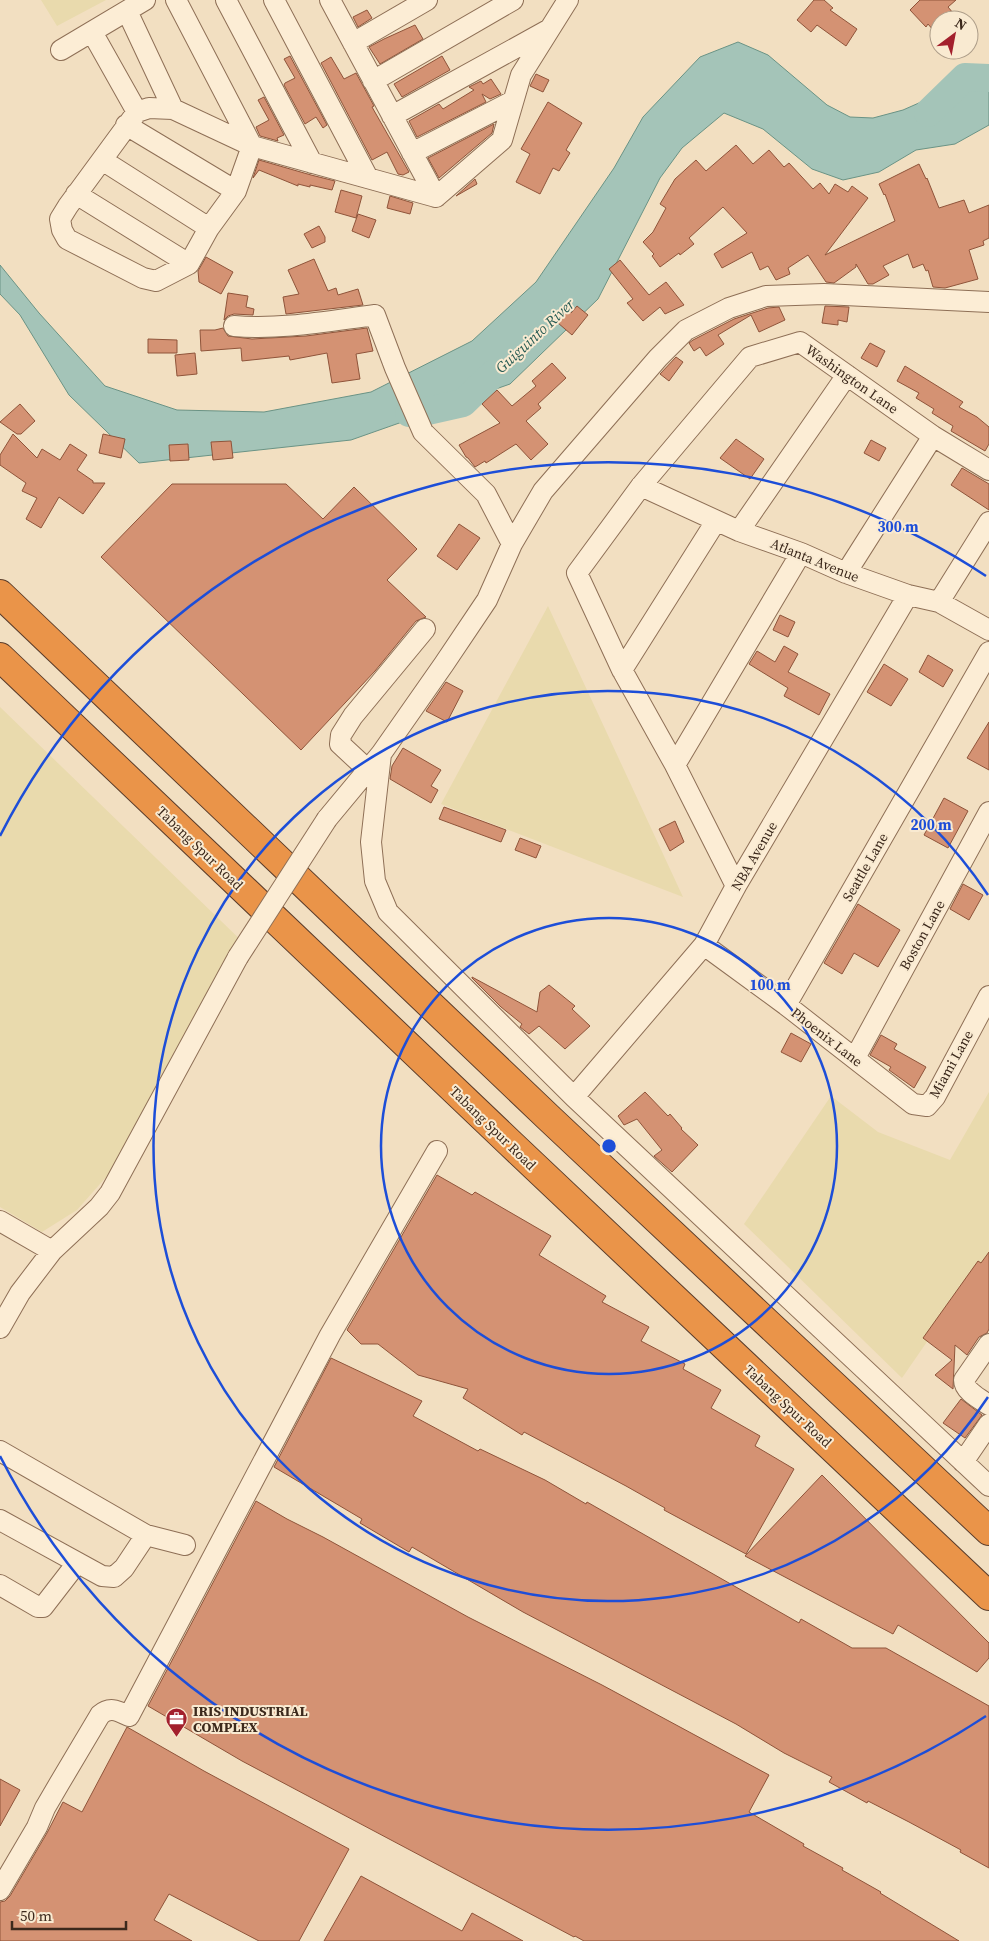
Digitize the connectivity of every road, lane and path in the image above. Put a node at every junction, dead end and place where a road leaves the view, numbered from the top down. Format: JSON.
{"nodes":[{"id":1,"x":145,"y":0,"type":"edge"},
{"id":2,"x":176,"y":0,"type":"edge"},
{"id":3,"x":226,"y":0,"type":"edge"},
{"id":4,"x":274,"y":0,"type":"edge"},
{"id":5,"x":427,"y":0,"type":"edge"},
{"id":6,"x":513,"y":0,"type":"edge"},
{"id":7,"x":568,"y":0,"type":"edge"},
{"id":8,"x":335,"y":2,"type":"edge"},
{"id":9,"x":127,"y":11,"type":"junction"},
{"id":10,"x":550,"y":30,"type":"junction"},
{"id":11,"x":92,"y":32,"type":"junction"},
{"id":12,"x":353,"y":42,"type":"junction"},
{"id":13,"x":61,"y":50,"type":"dead end"},
{"id":14,"x":373,"y":81,"type":"junction"},
{"id":15,"x":513,"y":101,"type":"junction"},
{"id":16,"x":173,"y":109,"type":"junction"},
{"id":17,"x":392,"y":116,"type":"junction"},
{"id":18,"x":131,"y":118,"type":"junction"},
{"id":19,"x":252,"y":146,"type":"junction"},
{"id":20,"x":412,"y":153,"type":"junction"},
{"id":21,"x":102,"y":160,"type":"junction"},
{"id":22,"x":312,"y":162,"type":"junction"},
{"id":23,"x":368,"y":178,"type":"junction"},
{"id":24,"x":236,"y":191,"type":"junction"},
{"id":25,"x":76,"y":194,"type":"junction"},
{"id":26,"x":436,"y":197,"type":"junction"},
{"id":27,"x":209,"y":228,"type":"junction"},
{"id":28,"x":189,"y":264,"type":"junction"},
{"id":29,"x":989,"y":302,"type":"edge"},
{"id":30,"x":234,"y":326,"type":"dead end"},
{"id":31,"x":847,"y":375,"type":"junction"},
{"id":32,"x":933,"y":436,"type":"junction"},
{"id":33,"x":989,"y":470,"type":"edge"},
{"id":34,"x":641,"y":486,"type":"junction"},
{"id":35,"x":716,"y":521,"type":"junction"},
{"id":36,"x":989,"y":522,"type":"edge"},
{"id":37,"x":739,"y":531,"type":"junction"},
{"id":38,"x":512,"y":544,"type":"junction"},
{"id":39,"x":801,"y":553,"type":"junction"},
{"id":40,"x":846,"y":573,"type":"junction"},
{"id":41,"x":0,"y":594,"type":"edge"},
{"id":42,"x":908,"y":595,"type":"junction"},
{"id":43,"x":939,"y":602,"type":"junction"},
{"id":44,"x":425,"y":629,"type":"dead end"},
{"id":45,"x":989,"y":630,"type":"edge"},
{"id":46,"x":989,"y":652,"type":"edge"},
{"id":47,"x":0,"y":657,"type":"edge"},
{"id":48,"x":622,"y":670,"type":"junction"},
{"id":49,"x":381,"y":754,"type":"junction"},
{"id":50,"x":675,"y":765,"type":"junction"},
{"id":51,"x":368,"y":770,"type":"junction"},
{"id":52,"x":989,"y":812,"type":"edge"},
{"id":53,"x":736,"y":886,"type":"junction"},
{"id":54,"x":704,"y":945,"type":"junction"},
{"id":55,"x":989,"y":996,"type":"edge"},
{"id":56,"x":786,"y":1005,"type":"junction"},
{"id":57,"x":855,"y":1058,"type":"junction"},
{"id":58,"x":574,"y":1097,"type":"junction"},
{"id":59,"x":927,"y":1106,"type":"joint"},
{"id":60,"x":437,"y":1151,"type":"dead end"},
{"id":61,"x":0,"y":1221,"type":"edge"},
{"id":62,"x":52,"y":1251,"type":"junction"},
{"id":63,"x":0,"y":1328,"type":"edge"},
{"id":64,"x":989,"y":1344,"type":"edge"},
{"id":65,"x":989,"y":1405,"type":"edge"},
{"id":66,"x":989,"y":1424,"type":"edge"},
{"id":67,"x":0,"y":1452,"type":"edge"},
{"id":68,"x":963,"y":1462,"type":"junction"},
{"id":69,"x":989,"y":1486,"type":"edge"},
{"id":70,"x":0,"y":1520,"type":"edge"},
{"id":71,"x":989,"y":1531,"type":"edge"},
{"id":72,"x":146,"y":1534,"type":"junction"},
{"id":73,"x":185,"y":1546,"type":"dead end"},
{"id":74,"x":77,"y":1563,"type":"junction"},
{"id":75,"x":0,"y":1585,"type":"edge"},
{"id":76,"x":989,"y":1596,"type":"edge"},
{"id":77,"x":0,"y":1890,"type":"edge"}],
"edges":[{"from":1,"to":9,"type":"street"},
{"from":2,"to":19,"type":"street"},
{"from":3,"to":22,"type":"street"},
{"from":4,"to":23,"type":"street"},
{"from":5,"to":12,"type":"street"},
{"from":6,"to":14,"type":"street"},
{"from":7,"to":10,"type":"street"},
{"from":8,"to":12,"type":"street"},
{"from":9,"to":11,"type":"street"},
{"from":9,"to":16,"type":"street"},
{"from":10,"to":15,"type":"street"},
{"from":10,"to":17,"type":"street"},
{"from":11,"to":13,"type":"street"},
{"from":11,"to":18,"type":"street"},
{"from":12,"to":14,"type":"street"},
{"from":14,"to":17,"type":"street"},
{"from":15,"to":20,"type":"street"},
{"from":15,"to":26,"type":"street"},
{"from":16,"to":18,"type":"street"},
{"from":16,"to":19,"type":"street"},
{"from":17,"to":20,"type":"street"},
{"from":18,"to":21,"type":"street"},
{"from":18,"to":24,"type":"street"},
{"from":19,"to":22,"type":"street"},
{"from":19,"to":24,"type":"street"},
{"from":20,"to":26,"type":"street"},
{"from":21,"to":25,"type":"street"},
{"from":21,"to":27,"type":"street"},
{"from":22,"to":23,"type":"street"},
{"from":23,"to":26,"type":"street"},
{"from":24,"to":27,"type":"street"},
{"from":25,"to":28,"type":"street"},
{"from":25,"to":28,"type":"street"},
{"from":27,"to":28,"type":"street"},
{"from":29,"to":38,"type":"street"},
{"from":30,"to":38,"type":"street"},
{"from":31,"to":32,"type":"street","name":"Washington Lane"},
{"from":31,"to":34,"type":"street","name":"Washington Lane"},
{"from":31,"to":37,"type":"street"},
{"from":32,"to":33,"type":"street","name":"Washington Lane"},
{"from":32,"to":40,"type":"street"},
{"from":34,"to":35,"type":"street","name":"Atlanta Avenue"},
{"from":34,"to":48,"type":"street"},
{"from":35,"to":37,"type":"street","name":"Atlanta Avenue"},
{"from":35,"to":48,"type":"street"},
{"from":36,"to":43,"type":"street"},
{"from":37,"to":39,"type":"street","name":"Atlanta Avenue"},
{"from":38,"to":49,"type":"street"},
{"from":39,"to":40,"type":"street","name":"Atlanta Avenue"},
{"from":39,"to":50,"type":"street"},
{"from":40,"to":42,"type":"street","name":"Atlanta Avenue"},
{"from":41,"to":71,"type":"highway"},
{"from":42,"to":43,"type":"street","name":"Atlanta Avenue"},
{"from":42,"to":53,"type":"street","name":"NBA Avenue"},
{"from":43,"to":45,"type":"street","name":"Atlanta Avenue"},
{"from":44,"to":51,"type":"street"},
{"from":46,"to":56,"type":"street","name":"Seattle Lane"},
{"from":47,"to":76,"type":"highway","name":"Tabang Spur Road"},
{"from":48,"to":50,"type":"street"},
{"from":49,"to":51,"type":"street"},
{"from":49,"to":58,"type":"street"},
{"from":50,"to":53,"type":"street"},
{"from":51,"to":62,"type":"street","bridge":true},
{"from":52,"to":57,"type":"street","name":"Boston Lane"},
{"from":53,"to":54,"type":"street","name":"NBA Avenue"},
{"from":54,"to":56,"type":"street","name":"Phoenix Lane"},
{"from":54,"to":58,"type":"street","name":"NBA Avenue"},
{"from":55,"to":59,"type":"street","name":"Miami Lane"},
{"from":56,"to":57,"type":"street","name":"Phoenix Lane"},
{"from":57,"to":59,"type":"street","name":"Phoenix Lane"},
{"from":58,"to":68,"type":"street"},
{"from":60,"to":77,"type":"street"},
{"from":61,"to":62,"type":"street"},
{"from":62,"to":63,"type":"street"},
{"from":64,"to":65,"type":"street"},
{"from":66,"to":68,"type":"street"},
{"from":67,"to":72,"type":"street"},
{"from":68,"to":69,"type":"street"},
{"from":70,"to":74,"type":"street"},
{"from":72,"to":73,"type":"street"},
{"from":72,"to":74,"type":"street"},
{"from":74,"to":75,"type":"street"}]}
